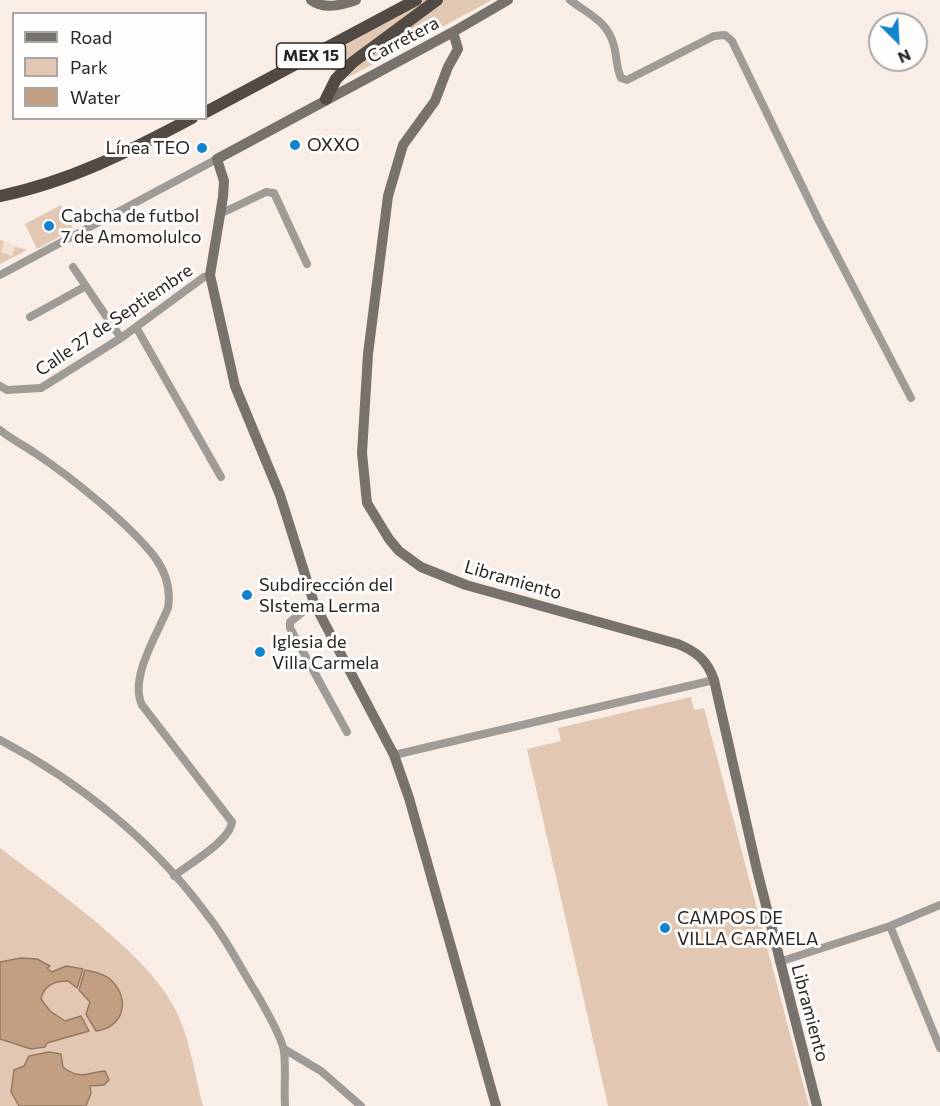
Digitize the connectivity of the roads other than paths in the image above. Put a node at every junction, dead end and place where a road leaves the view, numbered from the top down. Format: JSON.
{"nodes":[{"id":1,"x":311,"y":0,"type":"edge"},
{"id":2,"x":356,"y":0,"type":"edge"},
{"id":3,"x":416,"y":0,"type":"edge"},
{"id":4,"x":437,"y":0,"type":"edge"},
{"id":5,"x":508,"y":0,"type":"edge"},
{"id":6,"x":570,"y":0,"type":"edge"},
{"id":7,"x":453,"y":32,"type":"junction"},
{"id":8,"x":326,"y":99,"type":"junction"},
{"id":9,"x":207,"y":111,"type":"edge"},
{"id":10,"x":188,"y":120,"type":"edge"},
{"id":11,"x":217,"y":159,"type":"junction"},
{"id":12,"x":0,"y":196,"type":"edge"},
{"id":13,"x":222,"y":213,"type":"junction"},
{"id":14,"x":307,"y":264,"type":"dead end"},
{"id":15,"x":73,"y":267,"type":"dead end"},
{"id":16,"x":210,"y":275,"type":"junction"},
{"id":17,"x":0,"y":276,"type":"edge"},
{"id":18,"x":86,"y":286,"type":"junction"},
{"id":19,"x":30,"y":317,"type":"dead end"},
{"id":20,"x":136,"y":327,"type":"junction"},
{"id":21,"x":121,"y":338,"type":"junction"},
{"id":22,"x":0,"y":386,"type":"edge"},
{"id":23,"x":911,"y":398,"type":"dead end"},
{"id":24,"x":0,"y":430,"type":"edge"},
{"id":25,"x":221,"y":477,"type":"dead end"},
{"id":26,"x":314,"y":603,"type":"junction"},
{"id":27,"x":714,"y":680,"type":"junction"},
{"id":28,"x":347,"y":732,"type":"dead end"},
{"id":29,"x":0,"y":740,"type":"edge"},
{"id":30,"x":394,"y":755,"type":"junction"},
{"id":31,"x":174,"y":876,"type":"junction"},
{"id":32,"x":940,"y":905,"type":"edge"},
{"id":33,"x":890,"y":926,"type":"junction"},
{"id":34,"x":779,"y":962,"type":"junction"},
{"id":35,"x":940,"y":1048,"type":"edge"},
{"id":36,"x":284,"y":1049,"type":"junction"},
{"id":37,"x":285,"y":1106,"type":"edge"},
{"id":38,"x":362,"y":1106,"type":"edge"},
{"id":39,"x":496,"y":1106,"type":"edge"},
{"id":40,"x":817,"y":1106,"type":"edge"}],
"edges":[{"from":1,"to":2,"type":"main road"},
{"from":3,"to":9,"type":"highway","number":"MEX 15"},
{"from":4,"to":8,"type":"highway"},
{"from":5,"to":7,"type":"main road","name":"Carretera"},
{"from":6,"to":23,"type":"street"},
{"from":7,"to":8,"type":"main road","name":"Carretera"},
{"from":7,"to":27,"type":"main road","name":"Libramiento"},
{"from":8,"to":11,"type":"main road","name":"Carretera"},
{"from":10,"to":12,"type":"highway"},
{"from":11,"to":13,"type":"main road"},
{"from":11,"to":17,"type":"street"},
{"from":13,"to":14,"type":"street"},
{"from":13,"to":16,"type":"main road"},
{"from":15,"to":18,"type":"street"},
{"from":16,"to":20,"type":"street","name":"Calle 27 de Septiembre"},
{"from":16,"to":26,"type":"main road"},
{"from":18,"to":19,"type":"street"},
{"from":18,"to":21,"type":"street"},
{"from":20,"to":21,"type":"street","name":"Calle 27 de Septiembre"},
{"from":20,"to":25,"type":"street"},
{"from":21,"to":22,"type":"street","name":"Calle 27 de Septiembre"},
{"from":24,"to":31,"type":"street"},
{"from":26,"to":28,"type":"street"},
{"from":26,"to":30,"type":"main road"},
{"from":27,"to":30,"type":"street"},
{"from":27,"to":34,"type":"main road","name":"Libramiento"},
{"from":29,"to":31,"type":"street"},
{"from":30,"to":39,"type":"main road"},
{"from":31,"to":36,"type":"street"},
{"from":32,"to":33,"type":"street"},
{"from":33,"to":34,"type":"street"},
{"from":33,"to":35,"type":"street"},
{"from":34,"to":40,"type":"main road","name":"Libramiento"},
{"from":36,"to":37,"type":"street"},
{"from":36,"to":38,"type":"street"}]}
